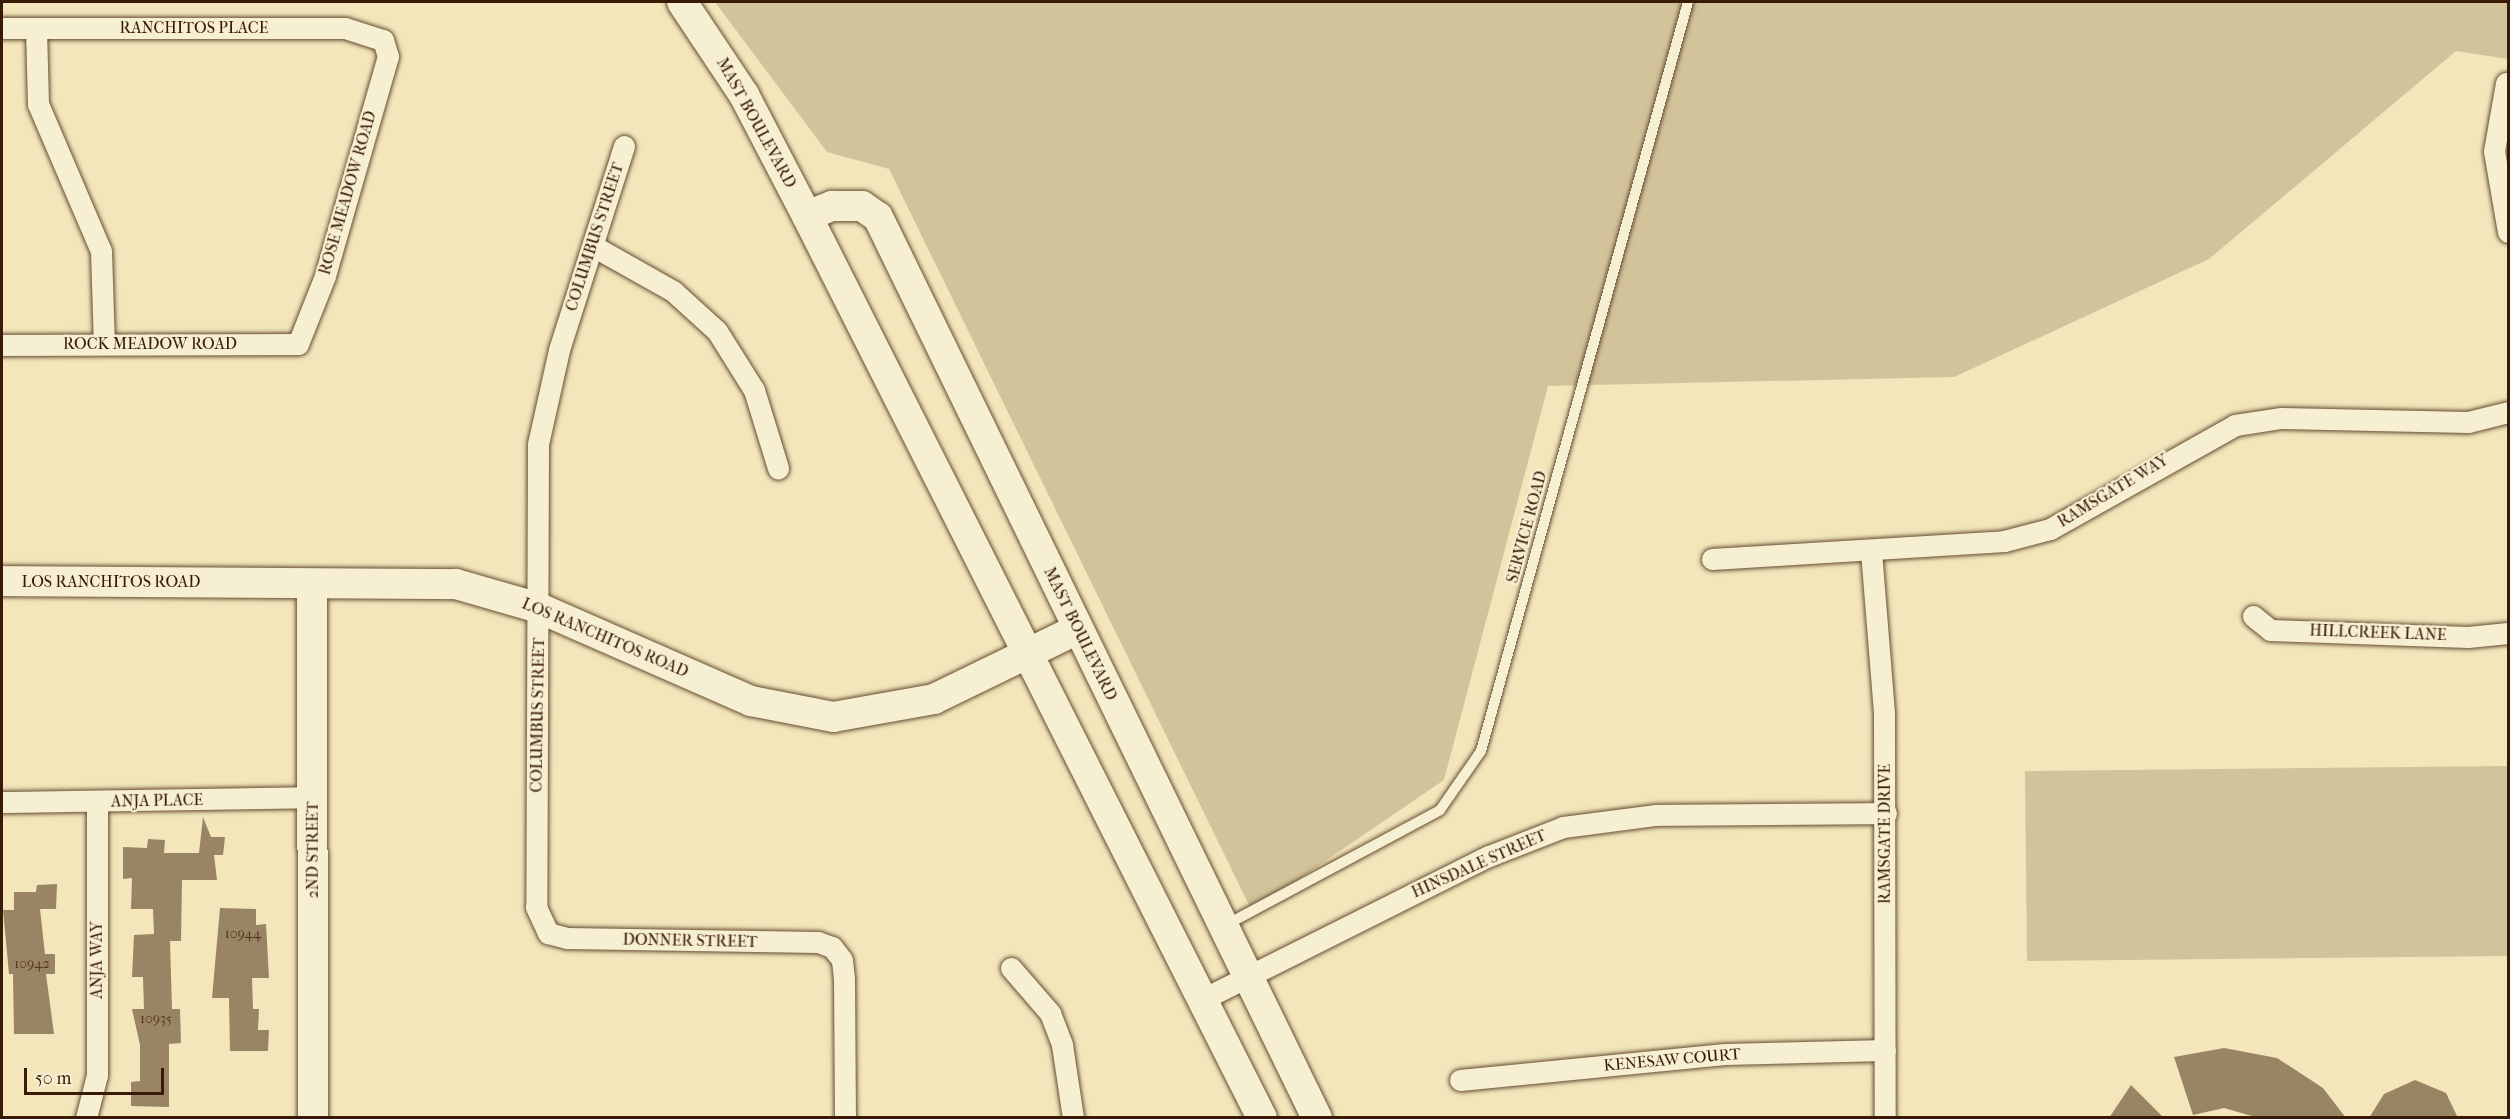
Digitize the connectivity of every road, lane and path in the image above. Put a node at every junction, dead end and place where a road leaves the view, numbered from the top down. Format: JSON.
{"nodes":[{"id":1,"x":682,"y":2,"type":"edge"},
{"id":2,"x":1688,"y":2,"type":"edge"},
{"id":3,"x":2,"y":28,"type":"edge"},
{"id":4,"x":36,"y":28,"type":"junction"},
{"id":5,"x":383,"y":40,"type":"joint"},
{"id":6,"x":2506,"y":83,"type":"dead end"},
{"id":7,"x":624,"y":146,"type":"dead end"},
{"id":8,"x":807,"y":216,"type":"junction"},
{"id":9,"x":2508,"y":232,"type":"edge"},
{"id":10,"x":593,"y":246,"type":"junction"},
{"id":11,"x":104,"y":344,"type":"junction"},
{"id":12,"x":298,"y":344,"type":"joint"},
{"id":13,"x":2,"y":345,"type":"edge"},
{"id":14,"x":2508,"y":412,"type":"edge"},
{"id":15,"x":778,"y":468,"type":"dead end"},
{"id":16,"x":1870,"y":551,"type":"junction"},
{"id":17,"x":1712,"y":559,"type":"dead end"},
{"id":18,"x":2,"y":581,"type":"edge"},
{"id":19,"x":312,"y":584,"type":"junction"},
{"id":20,"x":539,"y":608,"type":"junction"},
{"id":21,"x":2253,"y":616,"type":"dead end"},
{"id":22,"x":1078,"y":629,"type":"junction"},
{"id":23,"x":2508,"y":633,"type":"edge"},
{"id":24,"x":1028,"y":654,"type":"junction"},
{"id":25,"x":313,"y":797,"type":"junction"},
{"id":26,"x":2,"y":802,"type":"edge"},
{"id":27,"x":97,"y":802,"type":"junction"},
{"id":28,"x":1886,"y":813,"type":"junction"},
{"id":29,"x":1221,"y":927,"type":"junction"},
{"id":30,"x":548,"y":933,"type":"joint"},
{"id":31,"x":1011,"y":968,"type":"dead end"},
{"id":32,"x":1245,"y":977,"type":"junction"},
{"id":33,"x":1203,"y":999,"type":"junction"},
{"id":34,"x":1884,"y":1050,"type":"junction"},
{"id":35,"x":1460,"y":1080,"type":"dead end"},
{"id":36,"x":86,"y":1118,"type":"edge"},
{"id":37,"x":313,"y":1118,"type":"edge"},
{"id":38,"x":845,"y":1118,"type":"edge"},
{"id":39,"x":1073,"y":1118,"type":"edge"},
{"id":40,"x":1262,"y":1118,"type":"edge"},
{"id":41,"x":1317,"y":1118,"type":"edge"},
{"id":42,"x":1885,"y":1118,"type":"edge"}],
"edges":[{"from":1,"to":8,"type":"street","name":"MAST BOULEVARD"},
{"from":2,"to":29,"type":"lane","name":"SERVICE ROAD"},
{"from":3,"to":4,"type":"street","name":"RANCHITOS PLACE"},
{"from":4,"to":5,"type":"street","name":"RANCHITOS PLACE"},
{"from":4,"to":11,"type":"street"},
{"from":5,"to":12,"type":"street","name":"ROSE MEADOW ROAD"},
{"from":6,"to":9,"type":"street"},
{"from":7,"to":10,"type":"street","name":"COLUMBUS STREET"},
{"from":8,"to":22,"type":"street","name":"MAST BOULEVARD"},
{"from":8,"to":24,"type":"street","name":"MAST BOULEVARD"},
{"from":10,"to":15,"type":"street"},
{"from":10,"to":20,"type":"street","name":"COLUMBUS STREET"},
{"from":11,"to":12,"type":"street","name":"ROCK MEADOW ROAD"},
{"from":11,"to":13,"type":"street","name":"ROCK MEADOW ROAD"},
{"from":14,"to":16,"type":"street","name":"RAMSGATE WAY"},
{"from":16,"to":17,"type":"street","name":"RAMSGATE WAY"},
{"from":16,"to":28,"type":"street","name":"RAMSGATE DRIVE"},
{"from":18,"to":19,"type":"street","name":"LOS RANCHITOS ROAD"},
{"from":19,"to":20,"type":"street","name":"LOS RANCHITOS ROAD"},
{"from":19,"to":25,"type":"street","name":"2ND STREET"},
{"from":20,"to":24,"type":"street","name":"LOS RANCHITOS ROAD"},
{"from":20,"to":30,"type":"street","name":"COLUMBUS STREET"},
{"from":21,"to":23,"type":"street","name":"HILLCREEK LANE"},
{"from":22,"to":24,"type":"street","name":"LOS RANCHITOS ROAD"},
{"from":22,"to":29,"type":"street","name":"MAST BOULEVARD"},
{"from":24,"to":33,"type":"street","name":"MAST BOULEVARD"},
{"from":25,"to":27,"type":"street","name":"ANJA PLACE"},
{"from":25,"to":37,"type":"street","name":"2ND STREET"},
{"from":26,"to":27,"type":"street","name":"ANJA PLACE"},
{"from":27,"to":36,"type":"street","name":"ANJA WAY"},
{"from":28,"to":32,"type":"street","name":"HINSDALE STREET"},
{"from":28,"to":34,"type":"street","name":"RAMSGATE DRIVE"},
{"from":29,"to":32,"type":"street","name":"MAST BOULEVARD"},
{"from":30,"to":38,"type":"street","name":"DONNER STREET"},
{"from":31,"to":39,"type":"street"},
{"from":32,"to":33,"type":"street","name":"HINSDALE STREET"},
{"from":32,"to":41,"type":"street","name":"MAST BOULEVARD"},
{"from":33,"to":40,"type":"street","name":"MAST BOULEVARD"},
{"from":34,"to":35,"type":"street","name":"KENESAW COURT"},
{"from":34,"to":42,"type":"street","name":"RAMSGATE DRIVE"}]}
